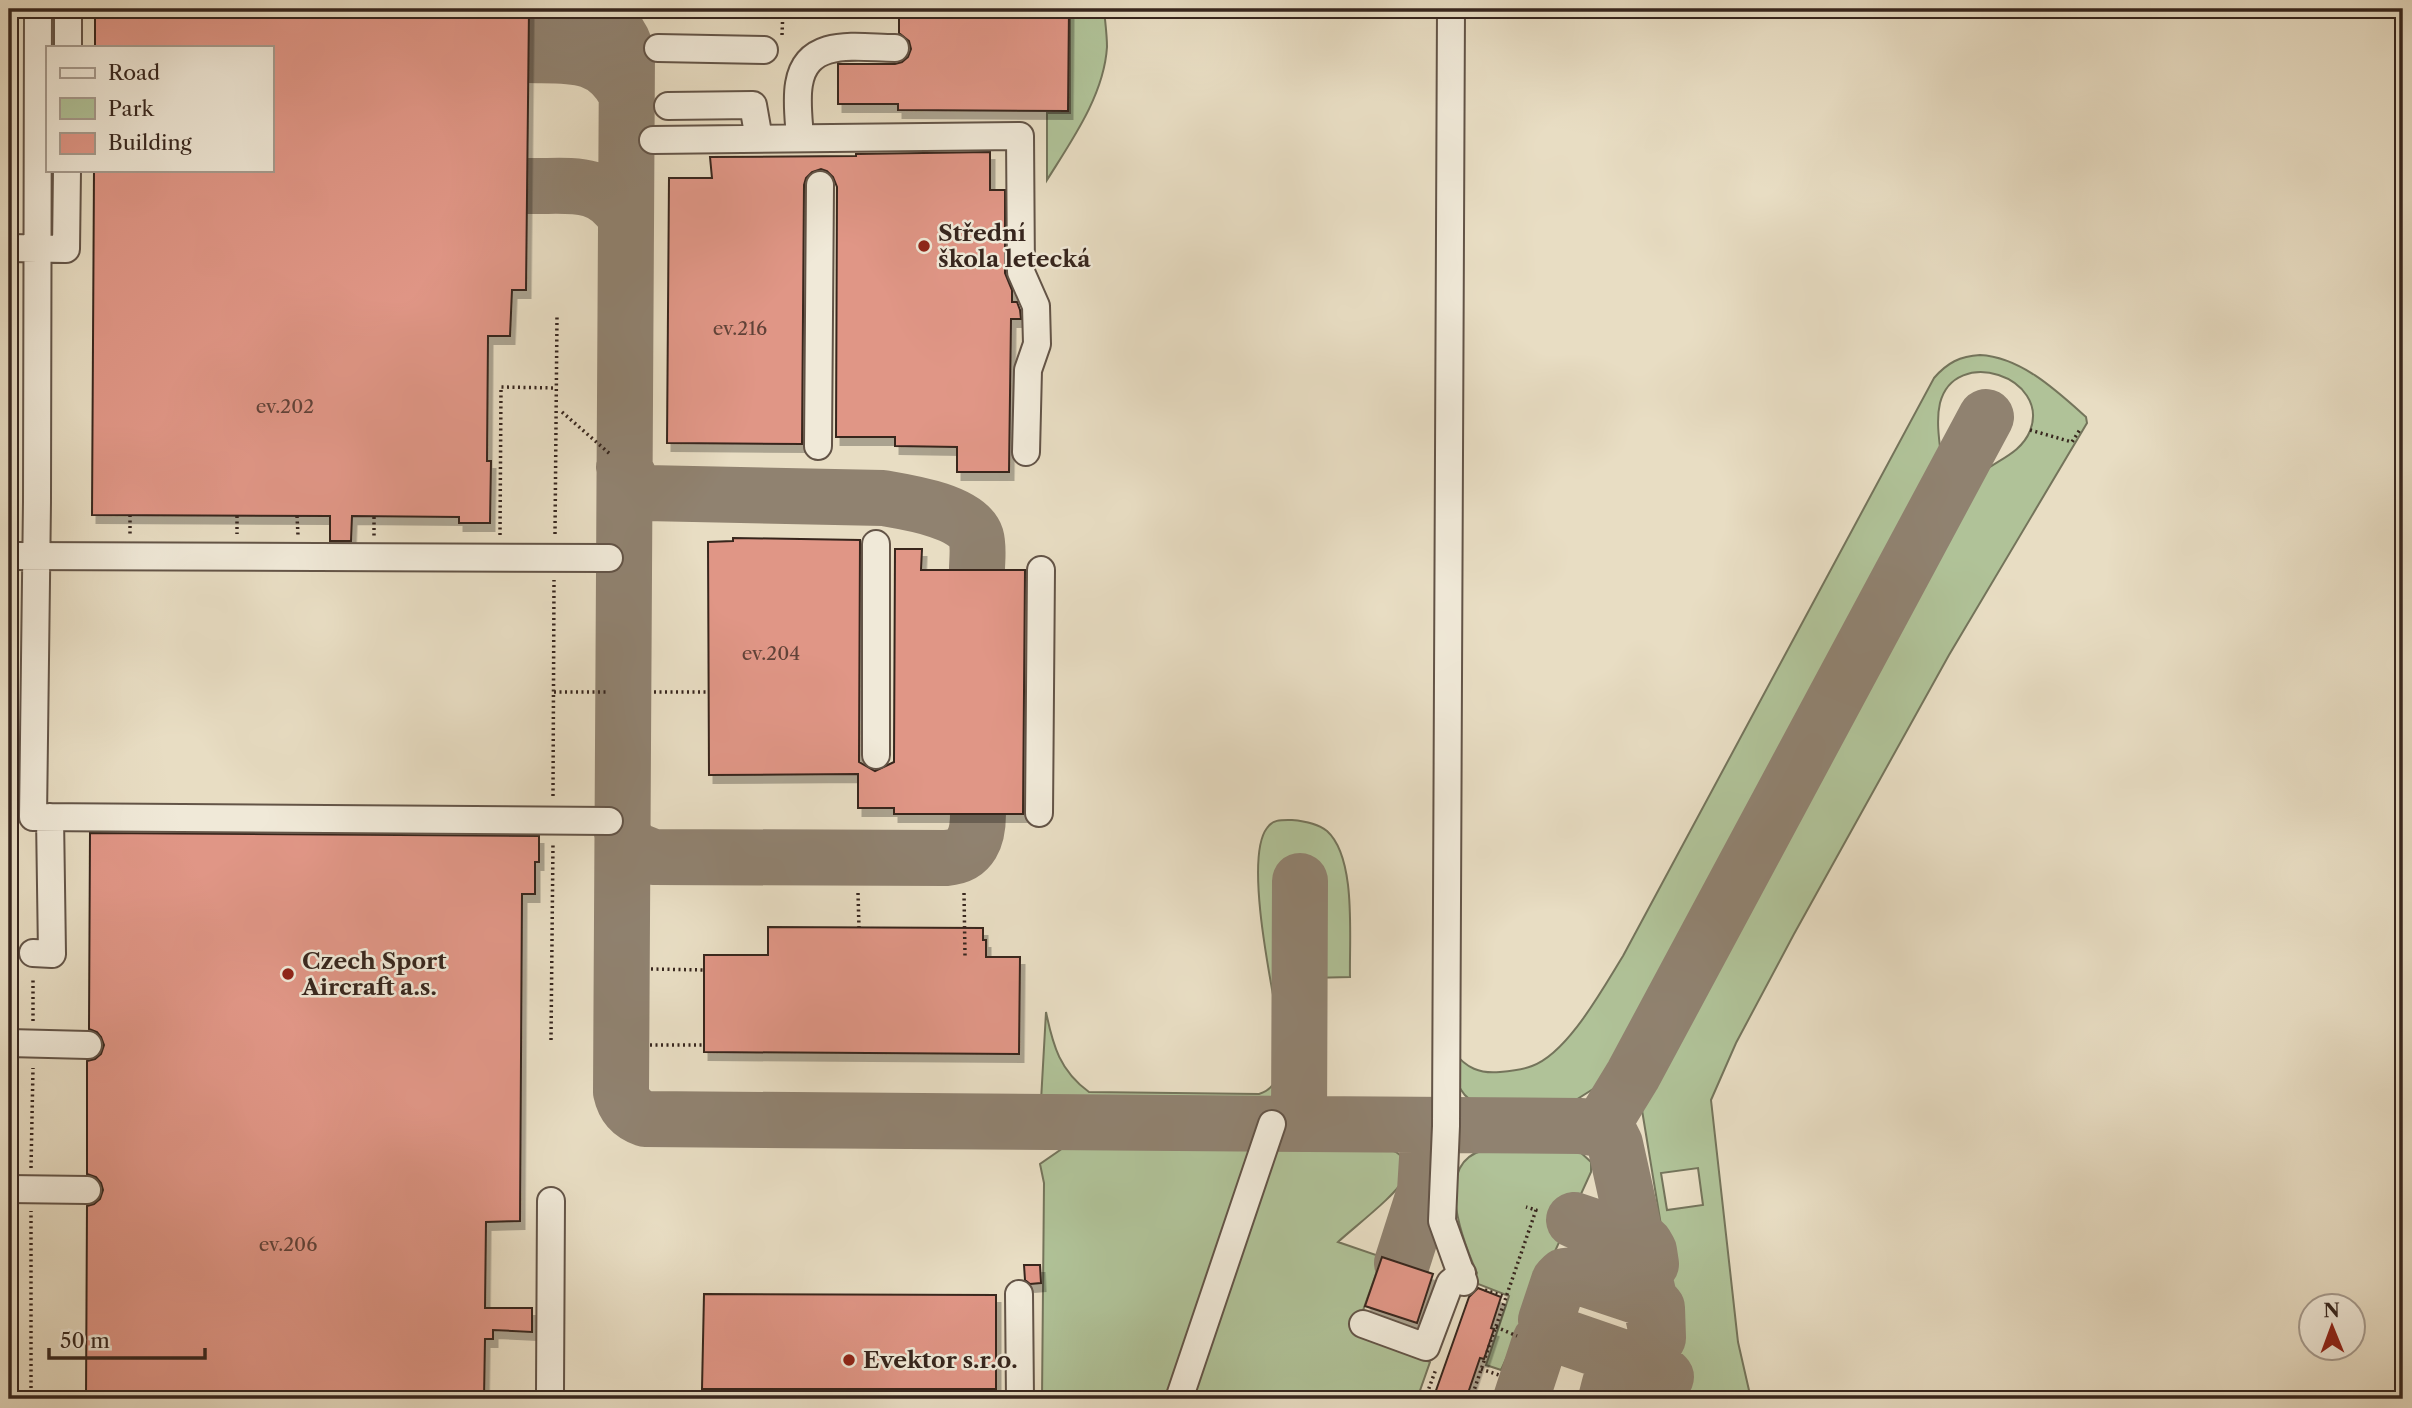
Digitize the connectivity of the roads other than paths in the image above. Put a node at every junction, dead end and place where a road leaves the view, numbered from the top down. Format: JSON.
{"nodes":[{"id":1,"x":38,"y":9,"type":"edge"},
{"id":2,"x":68,"y":9,"type":"edge"},
{"id":3,"x":1451,"y":9,"type":"edge"},
{"id":4,"x":68,"y":46,"type":"edge"},
{"id":5,"x":659,"y":48,"type":"dead end"},
{"id":6,"x":895,"y":48,"type":"dead end"},
{"id":7,"x":764,"y":50,"type":"dead end"},
{"id":8,"x":668,"y":106,"type":"dead end"},
{"id":9,"x":800,"y":138,"type":"junction"},
{"id":10,"x":759,"y":139,"type":"junction"},
{"id":11,"x":653,"y":140,"type":"dead end"},
{"id":12,"x":67,"y":172,"type":"edge"},
{"id":13,"x":820,"y":185,"type":"dead end"},
{"id":14,"x":9,"y":248,"type":"edge"},
{"id":15,"x":37,"y":248,"type":"junction"},
{"id":16,"x":818,"y":446,"type":"dead end"},
{"id":17,"x":1026,"y":453,"type":"dead end"},
{"id":18,"x":876,"y":544,"type":"dead end"},
{"id":19,"x":9,"y":556,"type":"edge"},
{"id":20,"x":37,"y":556,"type":"junction"},
{"id":21,"x":609,"y":558,"type":"dead end"},
{"id":22,"x":1041,"y":570,"type":"dead end"},
{"id":23,"x":876,"y":755,"type":"dead end"},
{"id":24,"x":1039,"y":813,"type":"dead end"},
{"id":25,"x":30,"y":817,"type":"edge"},
{"id":26,"x":609,"y":821,"type":"dead end"},
{"id":27,"x":33,"y":953,"type":"road end"},
{"id":28,"x":21,"y":1043,"type":"edge"},
{"id":29,"x":88,"y":1045,"type":"dead end"},
{"id":30,"x":1272,"y":1124,"type":"dead end"},
{"id":31,"x":20,"y":1189,"type":"edge"},
{"id":32,"x":87,"y":1190,"type":"dead end"},
{"id":33,"x":551,"y":1201,"type":"dead end"},
{"id":34,"x":1019,"y":1294,"type":"dead end"},
{"id":35,"x":1363,"y":1324,"type":"dead end"},
{"id":36,"x":548,"y":1399,"type":"edge"},
{"id":37,"x":1020,"y":1399,"type":"edge"},
{"id":38,"x":1179,"y":1399,"type":"edge"}],
"edges":[{"from":1,"to":15,"type":"street"},
{"from":2,"to":4,"type":"street"},
{"from":3,"to":35,"type":"street"},
{"from":5,"to":7,"type":"street"},
{"from":6,"to":9,"type":"street"},
{"from":8,"to":10,"type":"street"},
{"from":9,"to":10,"type":"street"},
{"from":9,"to":17,"type":"street"},
{"from":10,"to":11,"type":"street"},
{"from":12,"to":15,"type":"street"},
{"from":13,"to":16,"type":"street"},
{"from":14,"to":15,"type":"street"},
{"from":15,"to":20,"type":"street"},
{"from":18,"to":23,"type":"street"},
{"from":19,"to":20,"type":"street"},
{"from":20,"to":21,"type":"street"},
{"from":20,"to":25,"type":"street"},
{"from":22,"to":24,"type":"street"},
{"from":25,"to":26,"type":"street"},
{"from":25,"to":27,"type":"street"},
{"from":28,"to":29,"type":"street"},
{"from":30,"to":38,"type":"street"},
{"from":31,"to":32,"type":"street"},
{"from":33,"to":36,"type":"street"},
{"from":34,"to":37,"type":"street"}]}
